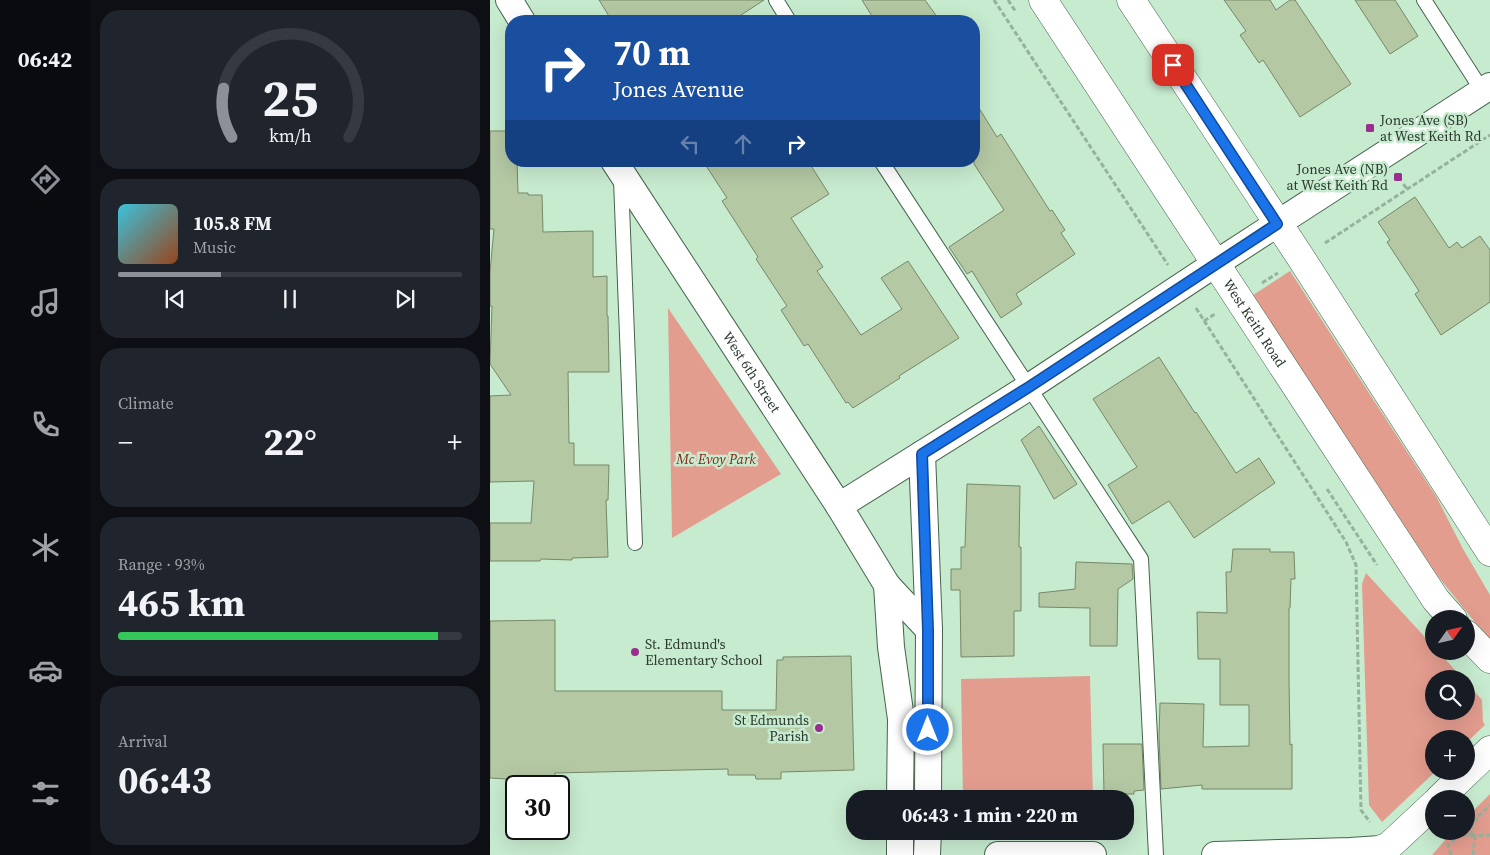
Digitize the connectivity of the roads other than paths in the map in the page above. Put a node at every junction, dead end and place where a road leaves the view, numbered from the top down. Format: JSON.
{"nodes":[{"id":1,"x":509,"y":0,"type":"edge"},
{"id":2,"x":776,"y":0,"type":"edge"},
{"id":3,"x":1043,"y":0,"type":"edge"},
{"id":4,"x":1131,"y":0,"type":"edge"},
{"id":5,"x":1424,"y":0,"type":"edge"},
{"id":6,"x":518,"y":15,"type":"edge"},
{"id":7,"x":786,"y":15,"type":"edge"},
{"id":8,"x":1488,"y":93,"type":"edge"},
{"id":9,"x":618,"y":167,"type":"edge"},
{"id":10,"x":885,"y":167,"type":"edge"},
{"id":11,"x":1277,"y":224,"type":"junction"},
{"id":12,"x":1215,"y":264,"type":"junction"},
{"id":13,"x":1029,"y":387,"type":"junction"},
{"id":14,"x":922,"y":454,"type":"junction"},
{"id":15,"x":839,"y":506,"type":"junction"},
{"id":16,"x":635,"y":543,"type":"dead end"},
{"id":17,"x":1490,"y":552,"type":"edge"},
{"id":18,"x":886,"y":584,"type":"junction"},
{"id":19,"x":1445,"y":610,"type":"edge"},
{"id":20,"x":928,"y":630,"type":"junction"},
{"id":21,"x":1475,"y":643,"type":"edge"},
{"id":22,"x":1490,"y":659,"type":"edge"},
{"id":23,"x":1490,"y":750,"type":"edge"},
{"id":24,"x":900,"y":790,"type":"edge"},
{"id":25,"x":928,"y":790,"type":"edge"},
{"id":26,"x":1448,"y":790,"type":"edge"},
{"id":27,"x":1425,"y":812,"type":"edge"},
{"id":28,"x":900,"y":840,"type":"edge"},
{"id":29,"x":928,"y":840,"type":"edge"},
{"id":30,"x":1379,"y":844,"type":"edge"},
{"id":31,"x":900,"y":855,"type":"edge"},
{"id":32,"x":927,"y":855,"type":"edge"},
{"id":33,"x":998,"y":855,"type":"edge"},
{"id":34,"x":1093,"y":855,"type":"edge"},
{"id":35,"x":1156,"y":855,"type":"edge"},
{"id":36,"x":1215,"y":855,"type":"edge"}],
"edges":[{"from":1,"to":6,"type":"street"},
{"from":2,"to":7,"type":"lane"},
{"from":3,"to":12,"type":"main road","name":"West Keith Road"},
{"from":4,"to":11,"type":"main road"},
{"from":5,"to":8,"type":"lane"},
{"from":8,"to":11,"type":"street"},
{"from":9,"to":15,"type":"street","name":"West 6th Street"},
{"from":9,"to":16,"type":"lane"},
{"from":10,"to":13,"type":"lane"},
{"from":11,"to":12,"type":"street"},
{"from":11,"to":17,"type":"main road"},
{"from":12,"to":13,"type":"street"},
{"from":12,"to":19,"type":"main road","name":"West Keith Road"},
{"from":13,"to":14,"type":"street"},
{"from":13,"to":35,"type":"lane"},
{"from":14,"to":15,"type":"street"},
{"from":14,"to":20,"type":"street"},
{"from":15,"to":18,"type":"street","name":"West 6th Street"},
{"from":18,"to":20,"type":"street","name":"West 6th Street"},
{"from":18,"to":24,"type":"street","name":"West 6th Street"},
{"from":20,"to":25,"type":"street"},
{"from":21,"to":22,"type":"main road"},
{"from":23,"to":26,"type":"main road"},
{"from":27,"to":30,"type":"main road"},
{"from":28,"to":31,"type":"street"},
{"from":29,"to":32,"type":"street"},
{"from":30,"to":36,"type":"street"},
{"from":33,"to":34,"type":"street"}]}
